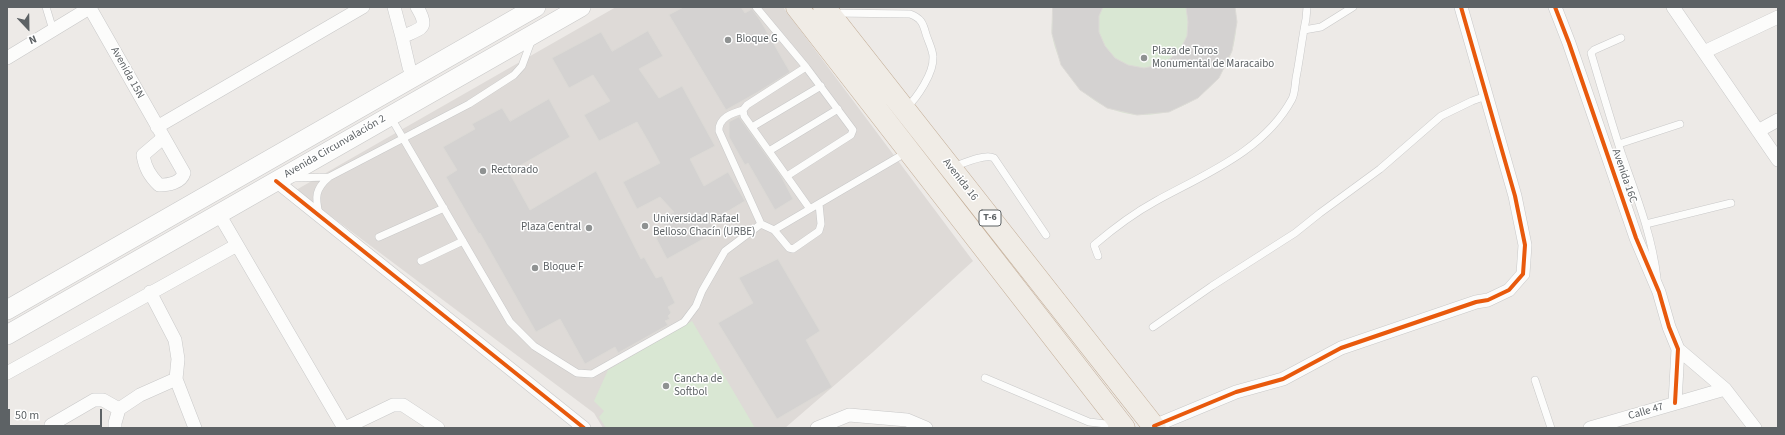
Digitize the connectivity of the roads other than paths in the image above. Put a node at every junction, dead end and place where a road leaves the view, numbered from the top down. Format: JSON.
{"nodes":[{"id":1,"x":46,"y":7,"type":"edge"},
{"id":2,"x":91,"y":7,"type":"edge"},
{"id":3,"x":363,"y":7,"type":"edge"},
{"id":4,"x":394,"y":7,"type":"edge"},
{"id":5,"x":417,"y":7,"type":"edge"},
{"id":6,"x":536,"y":7,"type":"edge"},
{"id":7,"x":581,"y":7,"type":"edge"},
{"id":8,"x":756,"y":7,"type":"edge"},
{"id":9,"x":797,"y":7,"type":"edge"},
{"id":10,"x":1307,"y":7,"type":"edge"},
{"id":11,"x":1353,"y":7,"type":"edge"},
{"id":12,"x":1461,"y":7,"type":"edge"},
{"id":13,"x":1555,"y":7,"type":"edge"},
{"id":14,"x":1673,"y":7,"type":"edge"},
{"id":15,"x":826,"y":10,"type":"edge"},
{"id":16,"x":1778,"y":17,"type":"edge"},
{"id":17,"x":53,"y":30,"type":"junction"},
{"id":18,"x":1304,"y":30,"type":"junction"},
{"id":19,"x":533,"y":34,"type":"junction"},
{"id":20,"x":402,"y":37,"type":"junction"},
{"id":21,"x":1621,"y":38,"type":"dead end"},
{"id":22,"x":1704,"y":52,"type":"junction"},
{"id":23,"x":7,"y":58,"type":"edge"},
{"id":24,"x":806,"y":67,"type":"junction"},
{"id":25,"x":413,"y":77,"type":"junction"},
{"id":26,"x":821,"y":86,"type":"junction"},
{"id":27,"x":1486,"y":96,"type":"junction"},
{"id":28,"x":838,"y":109,"type":"junction"},
{"id":29,"x":743,"y":110,"type":"junction"},
{"id":30,"x":905,"y":110,"type":"junction"},
{"id":31,"x":390,"y":116,"type":"junction"},
{"id":32,"x":1778,"y":120,"type":"edge"},
{"id":33,"x":1680,"y":124,"type":"dead end"},
{"id":34,"x":752,"y":127,"type":"junction"},
{"id":35,"x":1758,"y":131,"type":"junction"},
{"id":36,"x":403,"y":138,"type":"junction"},
{"id":37,"x":1619,"y":144,"type":"junction"},
{"id":38,"x":769,"y":151,"type":"junction"},
{"id":39,"x":909,"y":151,"type":"junction"},
{"id":40,"x":1778,"y":160,"type":"edge"},
{"id":41,"x":951,"y":168,"type":"junction"},
{"id":42,"x":787,"y":176,"type":"junction"},
{"id":43,"x":329,"y":177,"type":"junction"},
{"id":44,"x":279,"y":179,"type":"junction"},
{"id":45,"x":1731,"y":203,"type":"dead end"},
{"id":46,"x":819,"y":204,"type":"junction"},
{"id":47,"x":444,"y":208,"type":"junction"},
{"id":48,"x":810,"y":209,"type":"junction"},
{"id":49,"x":219,"y":214,"type":"junction"},
{"id":50,"x":319,"y":216,"type":"junction"},
{"id":51,"x":761,"y":224,"type":"junction"},
{"id":52,"x":1646,"y":224,"type":"junction"},
{"id":53,"x":774,"y":230,"type":"junction"},
{"id":54,"x":1046,"y":235,"type":"dead end"},
{"id":55,"x":379,"y":237,"type":"dead end"},
{"id":56,"x":462,"y":241,"type":"junction"},
{"id":57,"x":237,"y":245,"type":"junction"},
{"id":58,"x":1098,"y":256,"type":"dead end"},
{"id":59,"x":421,"y":261,"type":"dead end"},
{"id":60,"x":150,"y":292,"type":"junction"},
{"id":61,"x":1659,"y":292,"type":"junction"},
{"id":62,"x":7,"y":310,"type":"edge"},
{"id":63,"x":1153,"y":327,"type":"dead end"},
{"id":64,"x":7,"y":335,"type":"edge"},
{"id":65,"x":1678,"y":349,"type":"junction"},
{"id":66,"x":7,"y":374,"type":"edge"},
{"id":67,"x":985,"y":378,"type":"dead end"},
{"id":68,"x":176,"y":379,"type":"junction"},
{"id":69,"x":1535,"y":380,"type":"dead end"},
{"id":70,"x":1725,"y":389,"type":"junction"},
{"id":71,"x":1675,"y":404,"type":"junction"},
{"id":72,"x":119,"y":409,"type":"junction"},
{"id":73,"x":1121,"y":424,"type":"edge"},
{"id":74,"x":51,"y":425,"type":"dead end"},
{"id":75,"x":1154,"y":427,"type":"edge"},
{"id":76,"x":116,"y":428,"type":"edge"},
{"id":77,"x":195,"y":428,"type":"edge"},
{"id":78,"x":344,"y":428,"type":"edge"},
{"id":79,"x":438,"y":428,"type":"edge"},
{"id":80,"x":584,"y":428,"type":"edge"},
{"id":81,"x":817,"y":428,"type":"edge"},
{"id":82,"x":926,"y":428,"type":"edge"},
{"id":83,"x":1551,"y":428,"type":"edge"},
{"id":84,"x":1590,"y":428,"type":"edge"},
{"id":85,"x":1755,"y":428,"type":"edge"}],
"edges":[{"from":1,"to":17,"type":"lane"},
{"from":2,"to":3,"type":"street","name":"Avenida 15N"},
{"from":2,"to":17,"type":"street"},
{"from":4,"to":20,"type":"street"},
{"from":5,"to":20,"type":"street"},
{"from":6,"to":25,"type":"main road","name":"Avenida Circunvalación 2"},
{"from":7,"to":19,"type":"main road","name":"Avenida Circunvalación 2"},
{"from":8,"to":24,"type":"lane"},
{"from":9,"to":39,"type":"highway","name":"Avenida 16","number":"T-6"},
{"from":10,"to":18,"type":"lane"},
{"from":11,"to":18,"type":"lane"},
{"from":12,"to":27,"type":"street"},
{"from":13,"to":61,"type":"street","name":"Avenida 16C"},
{"from":14,"to":22,"type":"street"},
{"from":15,"to":30,"type":"highway","name":"Avenida 16","number":"T-6"},
{"from":15,"to":30,"type":"lane"},
{"from":16,"to":22,"type":"street"},
{"from":17,"to":23,"type":"street"},
{"from":18,"to":58,"type":"lane"},
{"from":19,"to":31,"type":"main road","name":"Avenida Circunvalación 2"},
{"from":19,"to":36,"type":"lane"},
{"from":20,"to":25,"type":"street"},
{"from":21,"to":37,"type":"lane"},
{"from":22,"to":35,"type":"street"},
{"from":24,"to":26,"type":"lane"},
{"from":24,"to":29,"type":"lane"},
{"from":25,"to":62,"type":"main road","name":"Avenida Circunvalación 2"},
{"from":26,"to":28,"type":"lane"},
{"from":26,"to":34,"type":"lane"},
{"from":27,"to":63,"type":"lane"},
{"from":27,"to":75,"type":"street"},
{"from":28,"to":38,"type":"lane"},
{"from":28,"to":42,"type":"lane"},
{"from":29,"to":34,"type":"lane"},
{"from":29,"to":51,"type":"lane"},
{"from":30,"to":41,"type":"highway","name":"Avenida 16","number":"T-6"},
{"from":31,"to":36,"type":"lane"},
{"from":31,"to":44,"type":"main road","name":"Avenida Circunvalación 2"},
{"from":32,"to":35,"type":"street"},
{"from":33,"to":37,"type":"lane"},
{"from":34,"to":38,"type":"lane"},
{"from":35,"to":40,"type":"street"},
{"from":36,"to":43,"type":"lane"},
{"from":36,"to":47,"type":"lane"},
{"from":37,"to":52,"type":"lane"},
{"from":38,"to":42,"type":"lane"},
{"from":39,"to":46,"type":"lane"},
{"from":39,"to":73,"type":"highway","name":"Avenida 16","number":"T-6"},
{"from":41,"to":54,"type":"lane"},
{"from":41,"to":75,"type":"highway","name":"Avenida 16","number":"T-6"},
{"from":42,"to":48,"type":"lane"},
{"from":43,"to":44,"type":"lane"},
{"from":43,"to":50,"type":"lane"},
{"from":44,"to":49,"type":"main road","name":"Avenida Circunvalación 2"},
{"from":44,"to":50,"type":"street"},
{"from":45,"to":52,"type":"lane"},
{"from":46,"to":48,"type":"lane"},
{"from":46,"to":53,"type":"lane"},
{"from":47,"to":55,"type":"lane"},
{"from":47,"to":56,"type":"lane"},
{"from":48,"to":53,"type":"lane"},
{"from":49,"to":57,"type":"street"},
{"from":49,"to":64,"type":"main road","name":"Avenida Circunvalación 2"},
{"from":50,"to":80,"type":"street"},
{"from":51,"to":53,"type":"lane"},
{"from":51,"to":56,"type":"lane"},
{"from":52,"to":61,"type":"lane"},
{"from":56,"to":59,"type":"lane"},
{"from":57,"to":60,"type":"street"},
{"from":57,"to":78,"type":"street"},
{"from":60,"to":66,"type":"street"},
{"from":60,"to":68,"type":"street"},
{"from":61,"to":65,"type":"street","name":"Avenida 16C"},
{"from":65,"to":70,"type":"street"},
{"from":65,"to":71,"type":"street"},
{"from":67,"to":73,"type":"lane"},
{"from":68,"to":72,"type":"street"},
{"from":68,"to":77,"type":"street"},
{"from":69,"to":83,"type":"lane"},
{"from":70,"to":71,"type":"street","name":"Calle 47"},
{"from":70,"to":85,"type":"street"},
{"from":71,"to":84,"type":"street","name":"Calle 47"},
{"from":72,"to":74,"type":"street"},
{"from":72,"to":76,"type":"street"},
{"from":78,"to":79,"type":"street"},
{"from":81,"to":82,"type":"street"}]}
